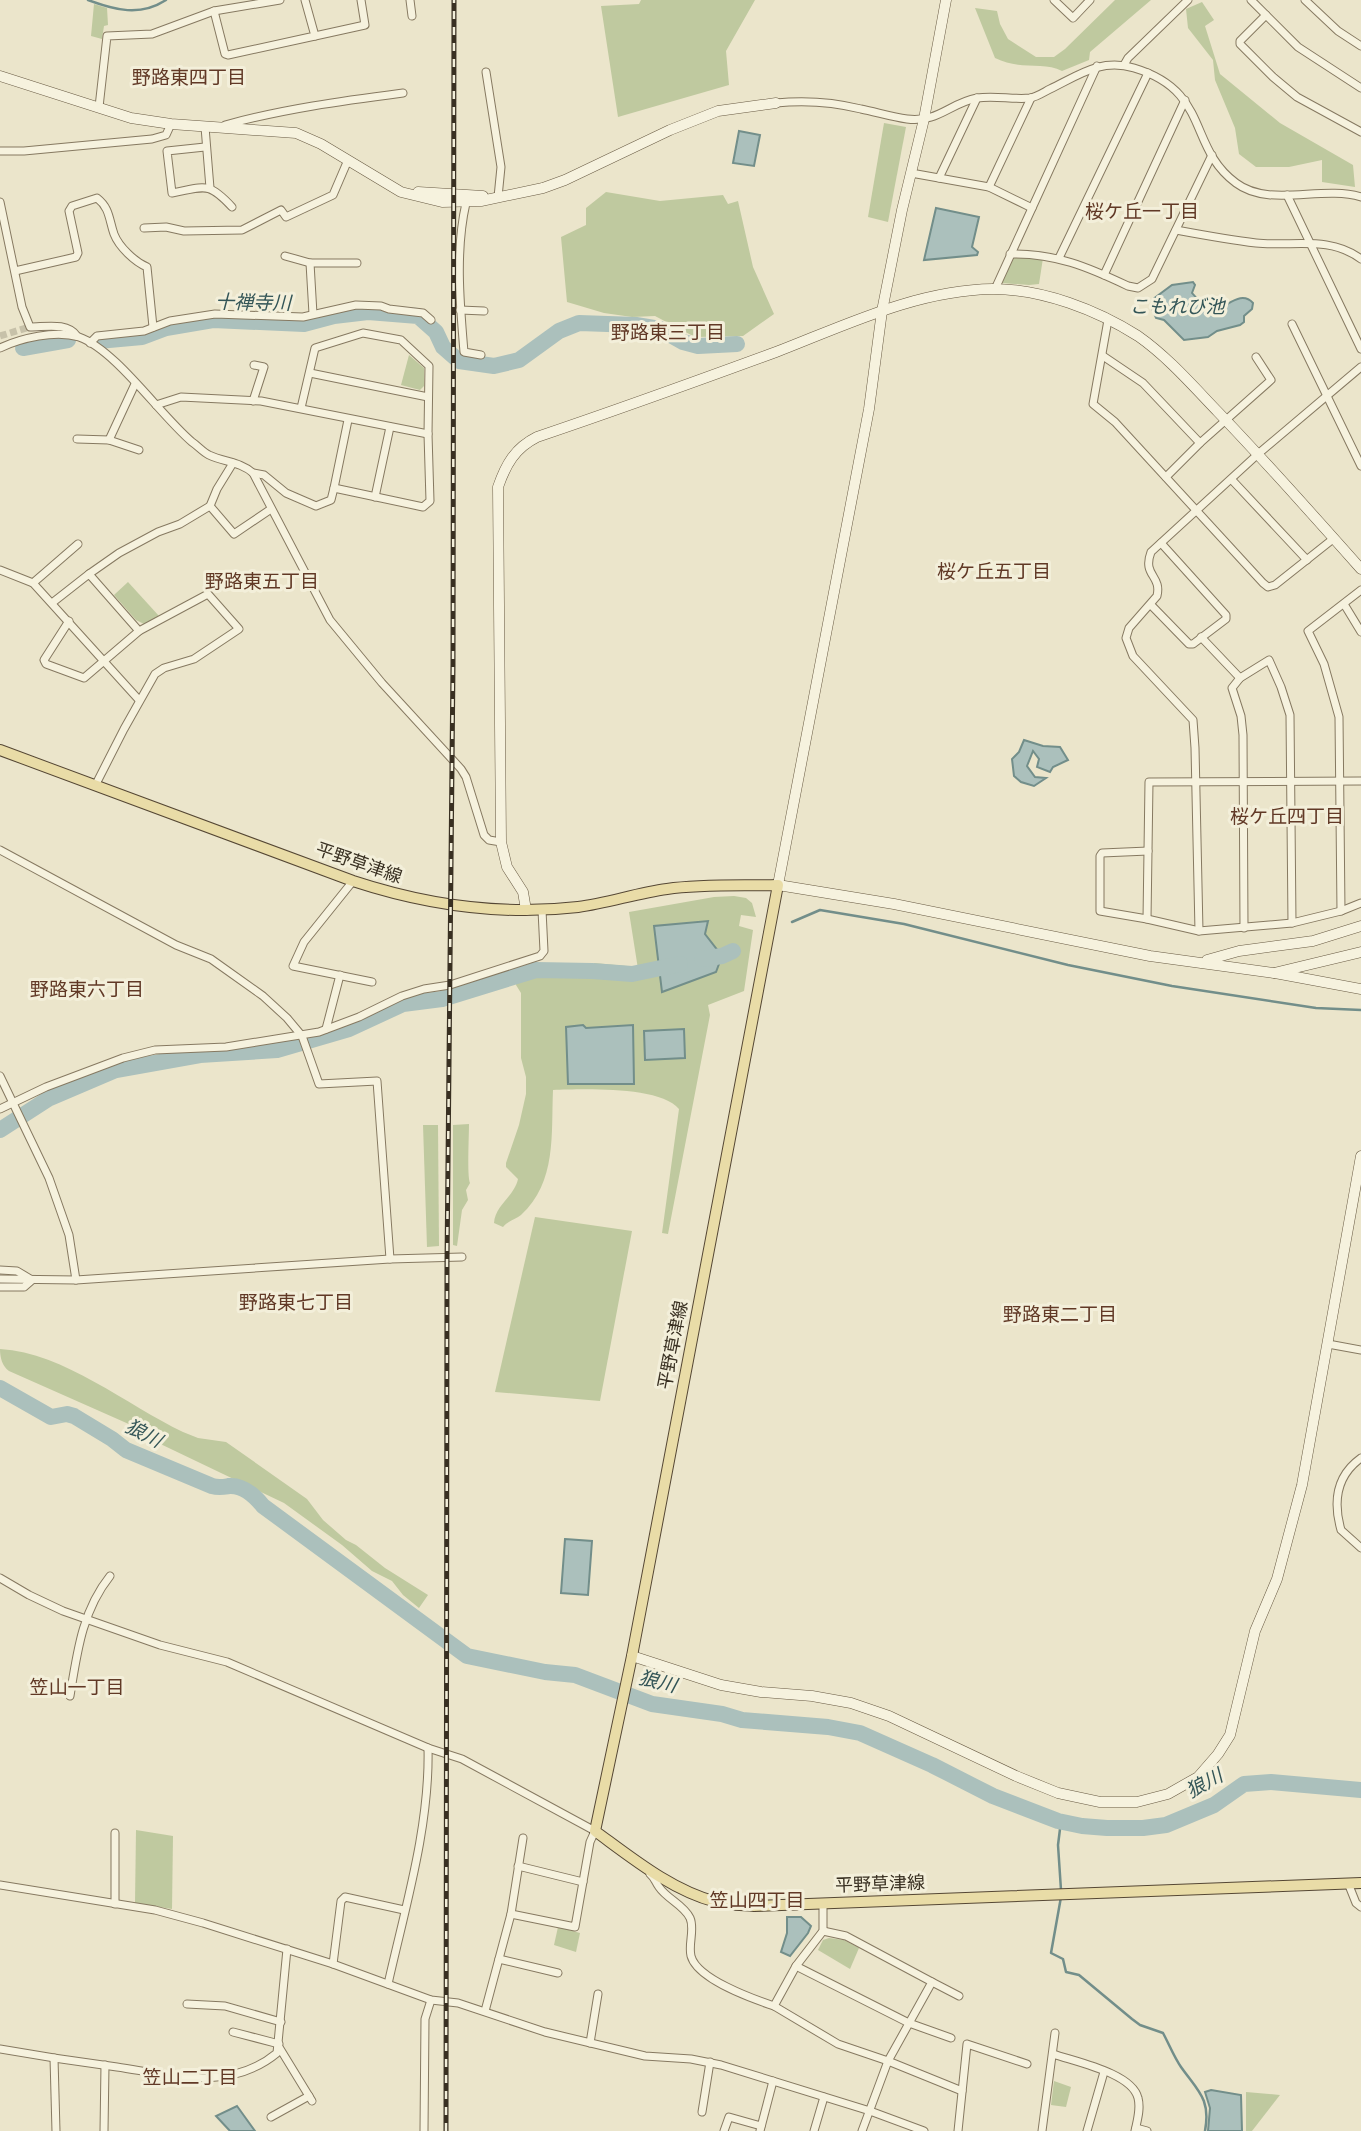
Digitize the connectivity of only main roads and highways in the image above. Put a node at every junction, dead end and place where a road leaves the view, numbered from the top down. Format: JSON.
{"nodes":[{"id":1,"x":0,"y":750,"type":"edge"},
{"id":2,"x":1361,"y":1882,"type":"edge"}],
"edges":[{"from":1,"to":2,"type":"main road","name":"平野草津線"}]}
